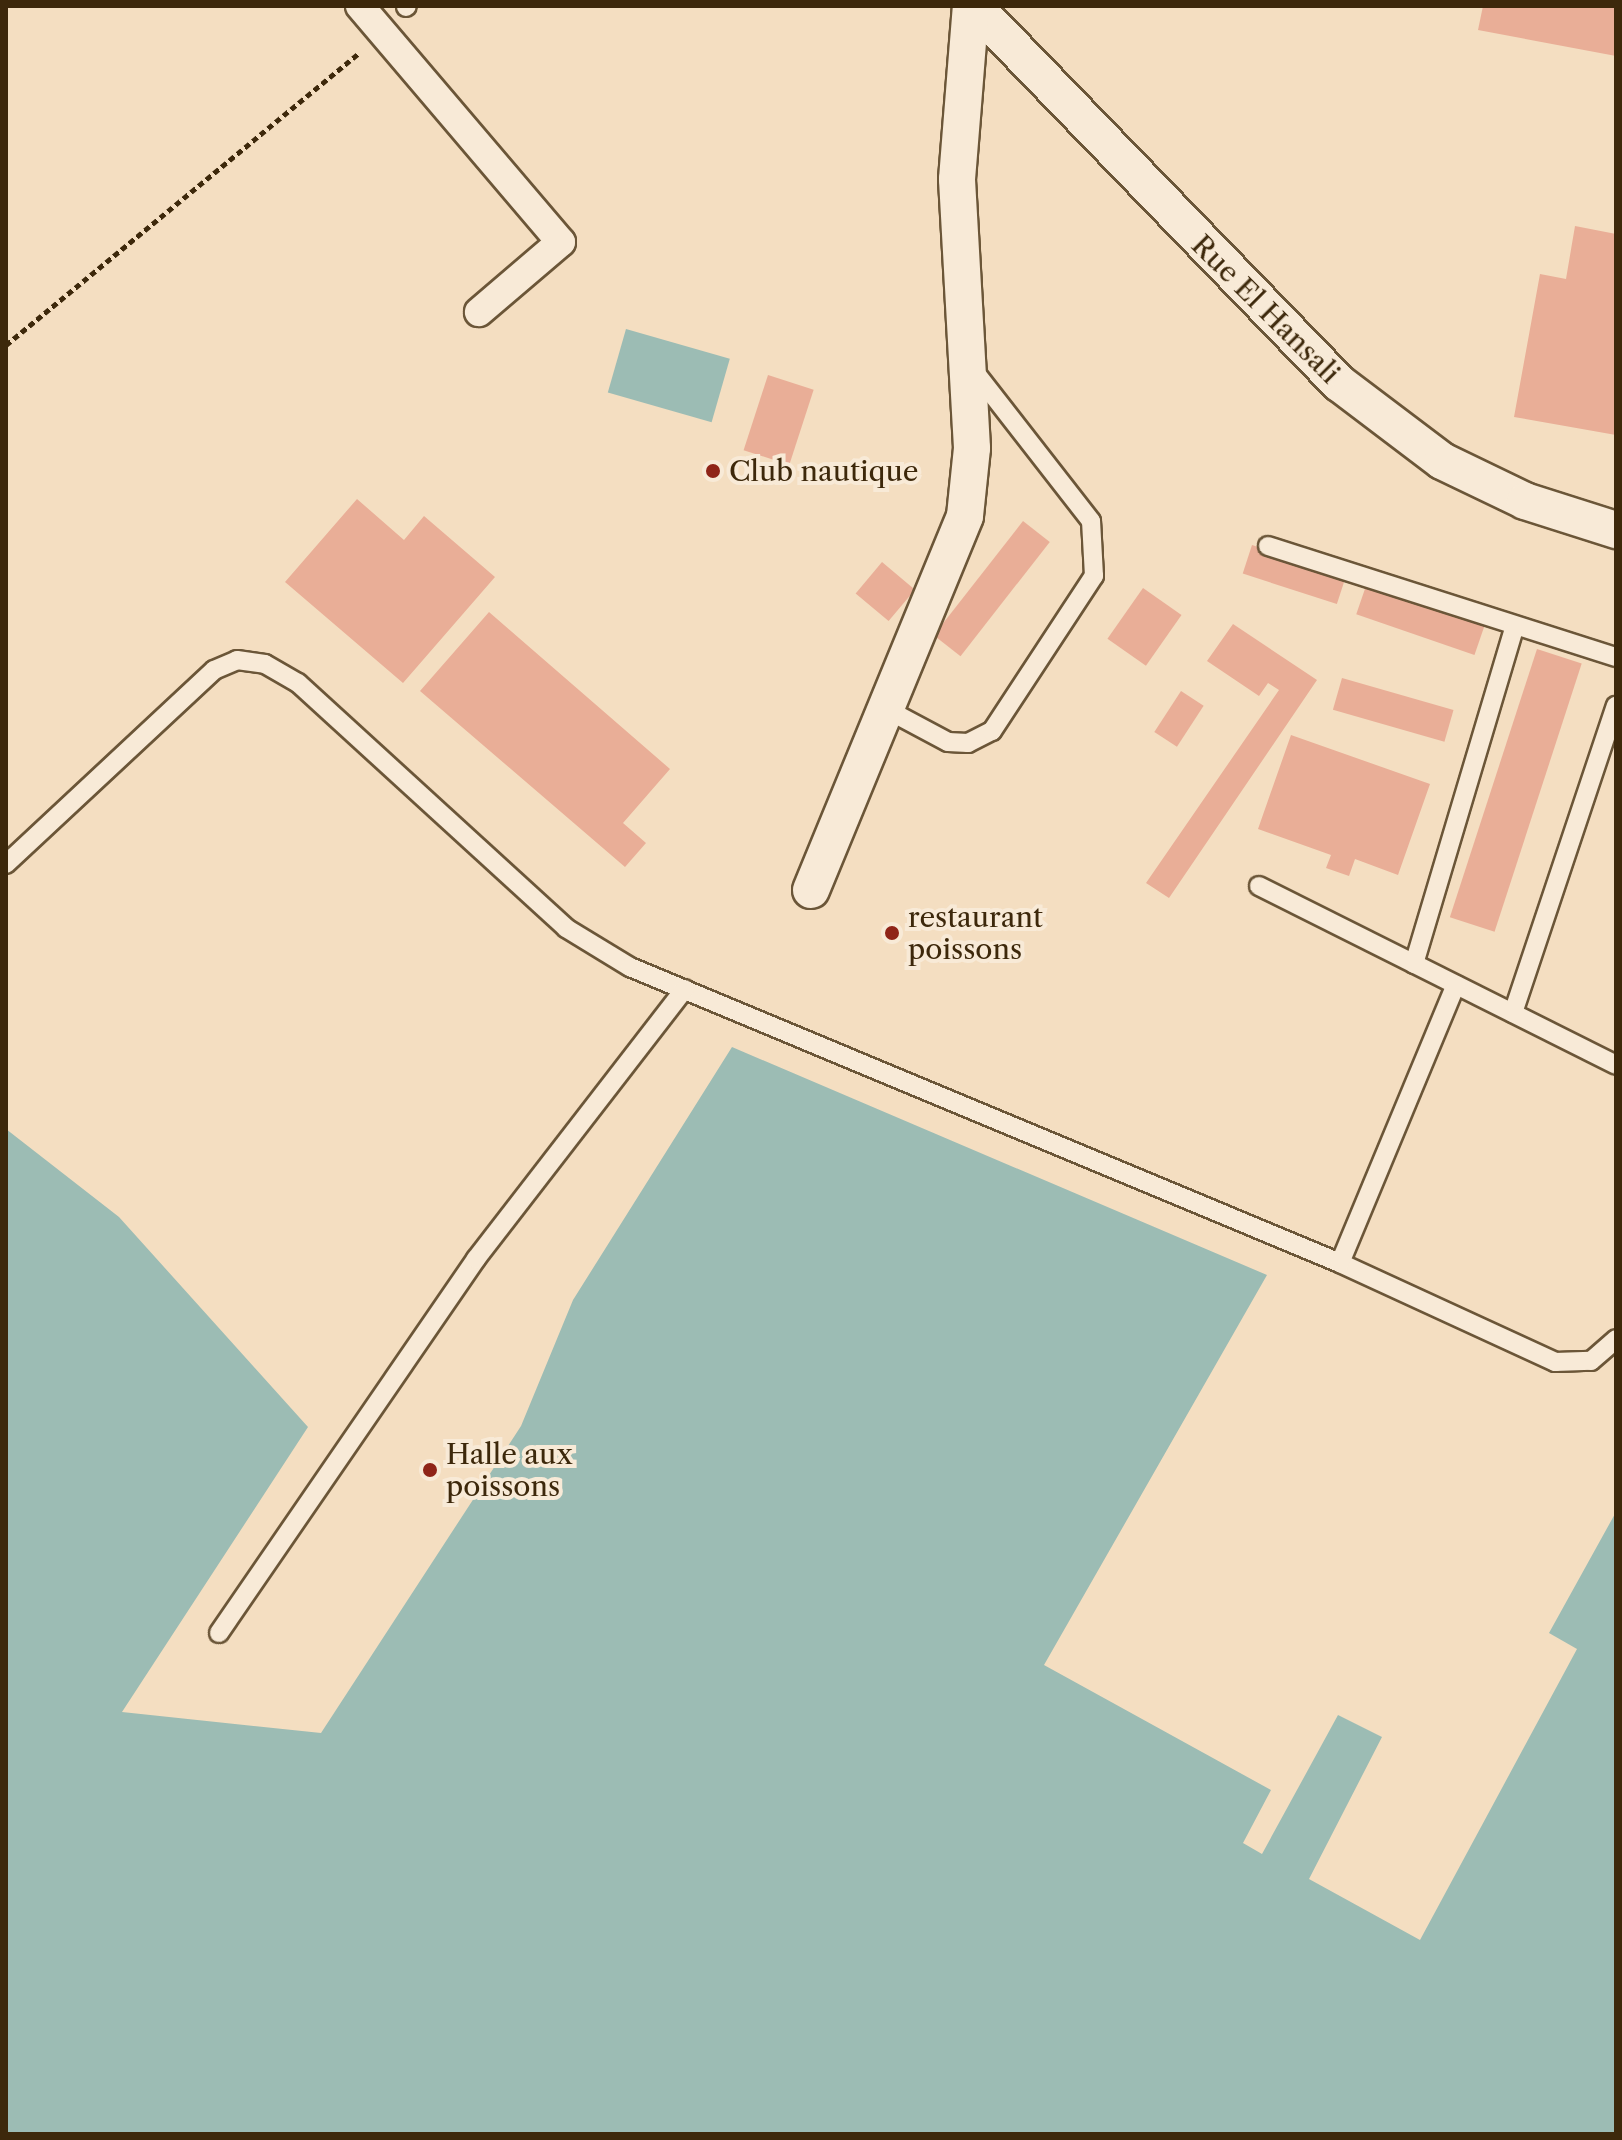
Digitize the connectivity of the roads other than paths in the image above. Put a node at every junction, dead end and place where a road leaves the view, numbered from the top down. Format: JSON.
{"nodes":[{"id":1,"x":360,"y":6,"type":"edge"},
{"id":2,"x":989,"y":11,"type":"edge"},
{"id":3,"x":479,"y":312,"type":"dead end"},
{"id":4,"x":967,"y":362,"type":"junction"},
{"id":5,"x":1616,"y":530,"type":"edge"},
{"id":6,"x":1268,"y":546,"type":"dead end"},
{"id":7,"x":1515,"y":626,"type":"junction"},
{"id":8,"x":1616,"y":657,"type":"edge"},
{"id":9,"x":1616,"y":706,"type":"edge"},
{"id":10,"x":888,"y":710,"type":"junction"},
{"id":11,"x":6,"y":864,"type":"edge"},
{"id":12,"x":1259,"y":886,"type":"dead end"},
{"id":13,"x":811,"y":890,"type":"dead end"},
{"id":14,"x":1414,"y":964,"type":"junction"},
{"id":15,"x":1456,"y":985,"type":"junction"},
{"id":16,"x":685,"y":989,"type":"junction"},
{"id":17,"x":1513,"y":1013,"type":"junction"},
{"id":18,"x":1616,"y":1065,"type":"edge"},
{"id":19,"x":1340,"y":1263,"type":"junction"},
{"id":20,"x":1616,"y":1339,"type":"edge"},
{"id":21,"x":219,"y":1633,"type":"dead end"}],
"edges":[{"from":1,"to":3,"type":"street"},
{"from":2,"to":4,"type":"street"},
{"from":2,"to":5,"type":"street","name":"Rue El Hansali"},
{"from":4,"to":10,"type":"street"},
{"from":4,"to":10,"type":"lane"},
{"from":6,"to":7,"type":"lane"},
{"from":7,"to":8,"type":"lane"},
{"from":7,"to":14,"type":"lane"},
{"from":9,"to":17,"type":"lane"},
{"from":10,"to":13,"type":"street"},
{"from":11,"to":16,"type":"lane"},
{"from":12,"to":14,"type":"lane"},
{"from":14,"to":15,"type":"lane"},
{"from":15,"to":17,"type":"lane"},
{"from":15,"to":19,"type":"lane"},
{"from":16,"to":19,"type":"lane"},
{"from":16,"to":21,"type":"lane"},
{"from":17,"to":18,"type":"lane"},
{"from":19,"to":20,"type":"lane"}]}
